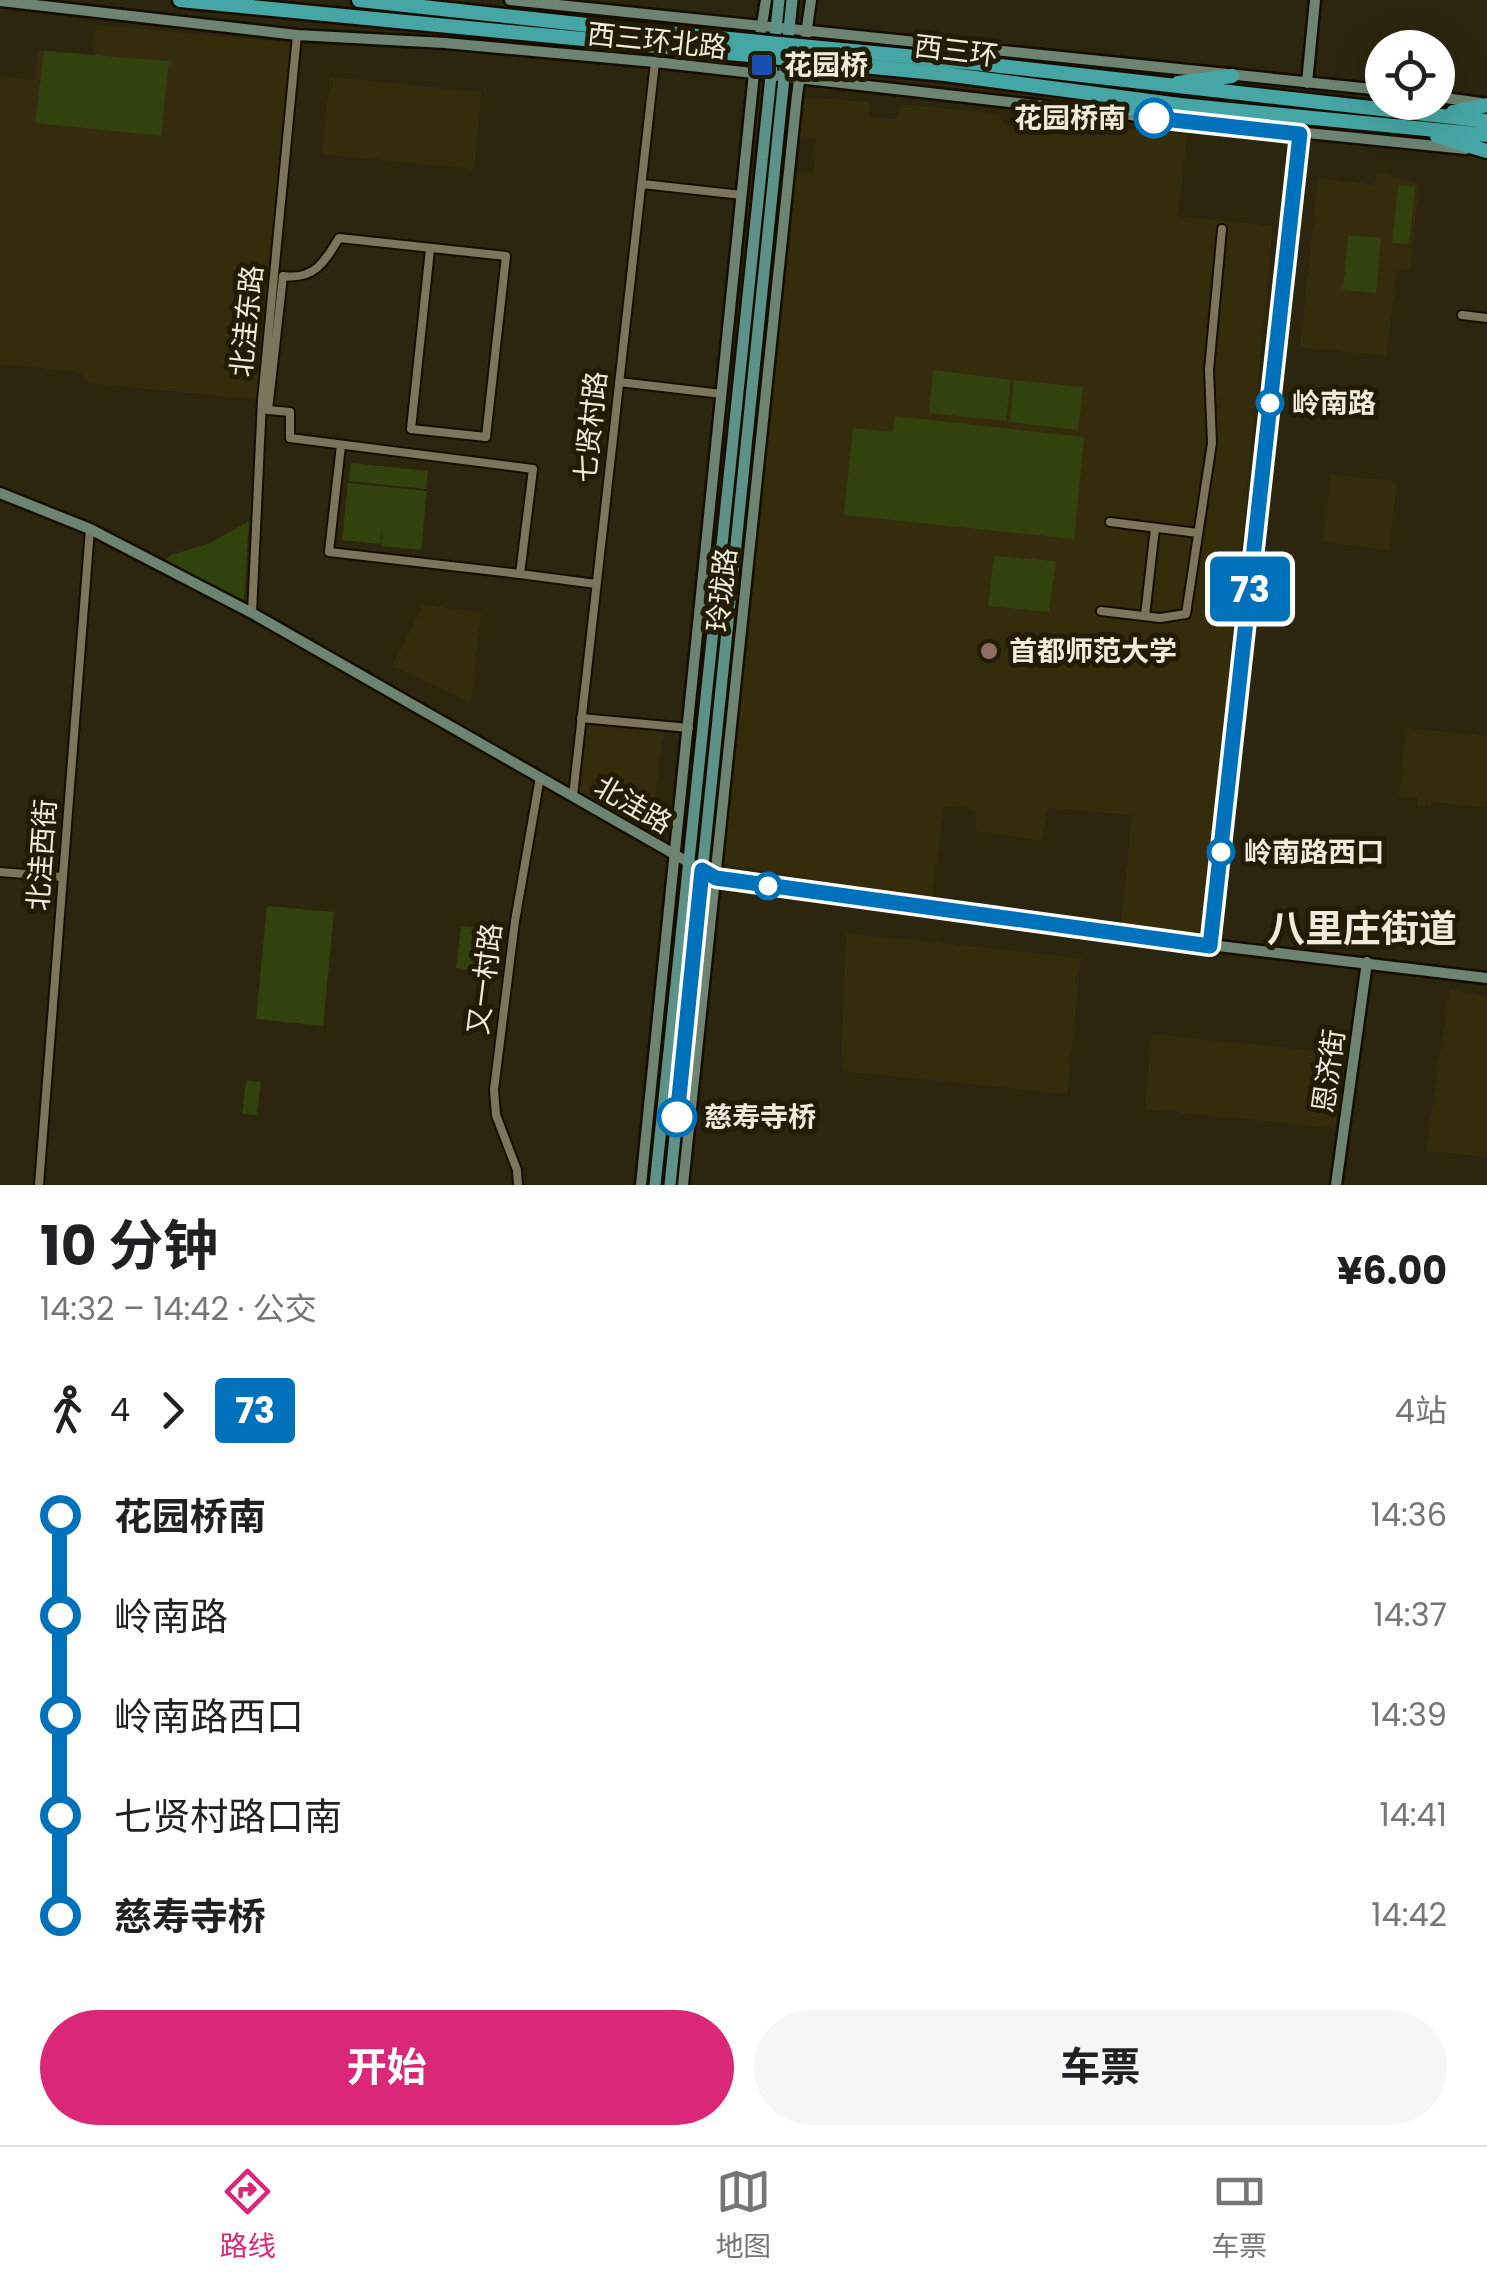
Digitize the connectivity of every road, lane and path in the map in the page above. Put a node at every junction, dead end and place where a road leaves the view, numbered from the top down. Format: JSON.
{"nodes":[{"id":1,"x":0,"y":0,"type":"edge"},
{"id":2,"x":180,"y":0,"type":"edge"},
{"id":3,"x":208,"y":0,"type":"edge"},
{"id":4,"x":359,"y":0,"type":"edge"},
{"id":5,"x":510,"y":0,"type":"edge"},
{"id":6,"x":652,"y":0,"type":"edge"},
{"id":7,"x":766,"y":0,"type":"edge"},
{"id":8,"x":779,"y":0,"type":"edge"},
{"id":9,"x":792,"y":0,"type":"edge"},
{"id":10,"x":810,"y":0,"type":"edge"},
{"id":11,"x":1315,"y":0,"type":"edge"},
{"id":12,"x":233,"y":4,"type":"junction"},
{"id":13,"x":651,"y":14,"type":"junction"},
{"id":14,"x":682,"y":16,"type":"junction"},
{"id":15,"x":776,"y":26,"type":"junction"},
{"id":16,"x":808,"y":29,"type":"junction"},
{"id":17,"x":298,"y":34,"type":"junction"},
{"id":18,"x":856,"y":34,"type":"junction"},
{"id":19,"x":614,"y":35,"type":"junction"},
{"id":20,"x":870,"y":36,"type":"junction"},
{"id":21,"x":758,"y":48,"type":"junction"},
{"id":22,"x":780,"y":50,"type":"junction"},
{"id":23,"x":806,"y":52,"type":"junction"},
{"id":24,"x":656,"y":62,"type":"junction"},
{"id":25,"x":677,"y":64,"type":"junction"},
{"id":26,"x":694,"y":66,"type":"junction"},
{"id":27,"x":946,"y":67,"type":"junction"},
{"id":28,"x":754,"y":73,"type":"junction"},
{"id":29,"x":778,"y":76,"type":"junction"},
{"id":30,"x":1232,"y":76,"type":"junction"},
{"id":31,"x":802,"y":78,"type":"junction"},
{"id":32,"x":866,"y":84,"type":"junction"},
{"id":33,"x":1307,"y":84,"type":"junction"},
{"id":34,"x":1152,"y":86,"type":"junction"},
{"id":35,"x":1365,"y":89,"type":"edge"},
{"id":36,"x":1455,"y":100,"type":"edge"},
{"id":37,"x":1180,"y":104,"type":"junction"},
{"id":38,"x":1487,"y":104,"type":"edge"},
{"id":39,"x":1365,"y":108,"type":"edge"},
{"id":40,"x":1094,"y":111,"type":"junction"},
{"id":41,"x":1455,"y":111,"type":"edge"},
{"id":42,"x":1455,"y":117,"type":"edge"},
{"id":43,"x":1487,"y":121,"type":"edge"},
{"id":44,"x":1402,"y":126,"type":"junction"},
{"id":45,"x":1300,"y":134,"type":"junction"},
{"id":46,"x":1487,"y":135,"type":"edge"},
{"id":47,"x":1487,"y":151,"type":"edge"},
{"id":48,"x":642,"y":184,"type":"junction"},
{"id":49,"x":742,"y":195,"type":"junction"},
{"id":50,"x":1222,"y":229,"type":"dead end"},
{"id":51,"x":430,"y":249,"type":"junction"},
{"id":52,"x":1462,"y":315,"type":"dead end"},
{"id":53,"x":1487,"y":318,"type":"edge"},
{"id":54,"x":619,"y":382,"type":"junction"},
{"id":55,"x":722,"y":394,"type":"junction"},
{"id":56,"x":341,"y":445,"type":"junction"},
{"id":57,"x":0,"y":493,"type":"edge"},
{"id":58,"x":1110,"y":522,"type":"dead end"},
{"id":59,"x":1155,"y":528,"type":"junction"},
{"id":60,"x":90,"y":529,"type":"junction"},
{"id":61,"x":1198,"y":533,"type":"junction"},
{"id":62,"x":520,"y":574,"type":"junction"},
{"id":63,"x":596,"y":584,"type":"junction"},
{"id":64,"x":1101,"y":610,"type":"dead end"},
{"id":65,"x":252,"y":613,"type":"junction"},
{"id":66,"x":1145,"y":616,"type":"junction"},
{"id":67,"x":581,"y":718,"type":"junction"},
{"id":68,"x":690,"y":728,"type":"junction"},
{"id":69,"x":540,"y":777,"type":"junction"},
{"id":70,"x":573,"y":796,"type":"junction"},
{"id":71,"x":676,"y":856,"type":"junction"},
{"id":72,"x":690,"y":863,"type":"junction"},
{"id":73,"x":702,"y":870,"type":"junction"},
{"id":74,"x":0,"y":872,"type":"edge"},
{"id":75,"x":63,"y":877,"type":"junction"},
{"id":76,"x":716,"y":878,"type":"junction"},
{"id":77,"x":1210,"y":946,"type":"junction"},
{"id":78,"x":1367,"y":962,"type":"junction"},
{"id":79,"x":1487,"y":978,"type":"edge"},
{"id":80,"x":672,"y":1027,"type":"junction"},
{"id":81,"x":686,"y":1038,"type":"junction"},
{"id":82,"x":655,"y":1062,"type":"junction"},
{"id":83,"x":695,"y":1089,"type":"junction"},
{"id":84,"x":641,"y":1182,"type":"edge"},
{"id":85,"x":39,"y":1185,"type":"edge"},
{"id":86,"x":518,"y":1185,"type":"edge"},
{"id":87,"x":655,"y":1185,"type":"edge"},
{"id":88,"x":670,"y":1185,"type":"edge"},
{"id":89,"x":684,"y":1185,"type":"edge"},
{"id":90,"x":1336,"y":1185,"type":"edge"}],
"edges":[{"from":1,"to":17,"type":"street","name":"西三环北路"},
{"from":2,"to":12,"type":"highway","name":"西三环"},
{"from":3,"to":12,"type":"highway"},
{"from":4,"to":19,"type":"highway","name":"西三环"},
{"from":5,"to":13,"type":"street","name":"西三环北路"},
{"from":6,"to":13,"type":"street"},
{"from":7,"to":15,"type":"street","name":"玲珑路"},
{"from":8,"to":15,"type":"main road"},
{"from":9,"to":15,"type":"main road"},
{"from":10,"to":16,"type":"street","name":"玲珑路"},
{"from":11,"to":33,"type":"street"},
{"from":12,"to":19,"type":"highway","name":"西三环"},
{"from":13,"to":14,"type":"street","name":"西三环北路"},
{"from":14,"to":15,"type":"street","name":"西三环北路"},
{"from":14,"to":25,"type":"street"},
{"from":15,"to":16,"type":"street","name":"西三环北路"},
{"from":15,"to":21,"type":"street","name":"玲珑路"},
{"from":15,"to":22,"type":"main road"},
{"from":16,"to":18,"type":"street","name":"西三环北路"},
{"from":16,"to":23,"type":"street","name":"玲珑路"},
{"from":17,"to":24,"type":"street","name":"西三环北路"},
{"from":17,"to":65,"type":"street","name":"北洼东路"},
{"from":18,"to":20,"type":"street","name":"西三环北路"},
{"from":18,"to":23,"type":"street"},
{"from":19,"to":27,"type":"highway","name":"西三环","bridge":true},
{"from":20,"to":30,"type":"street","name":"西三环北路"},
{"from":20,"to":32,"type":"street"},
{"from":21,"to":22,"type":"street"},
{"from":21,"to":26,"type":"street"},
{"from":21,"to":28,"type":"street","name":"玲珑路"},
{"from":22,"to":23,"type":"street"},
{"from":22,"to":29,"type":"main road"},
{"from":23,"to":31,"type":"street","name":"玲珑路"},
{"from":24,"to":25,"type":"street","name":"西三环北路"},
{"from":24,"to":48,"type":"street","name":"七贤村路"},
{"from":25,"to":26,"type":"street","name":"西三环北路"},
{"from":26,"to":28,"type":"street","name":"西三环北路"},
{"from":27,"to":34,"type":"highway","name":"西三环"},
{"from":27,"to":37,"type":"highway","name":"西三环"},
{"from":28,"to":29,"type":"street","name":"西三环北路"},
{"from":28,"to":49,"type":"street","name":"玲珑路"},
{"from":29,"to":31,"type":"street","name":"西三环北路"},
{"from":29,"to":72,"type":"main road","name":"玲珑路"},
{"from":29,"to":73,"type":"main road","name":"玲珑路"},
{"from":30,"to":33,"type":"street","name":"西三环北路"},
{"from":30,"to":34,"type":"highway"},
{"from":31,"to":32,"type":"street","name":"西三环北路"},
{"from":31,"to":76,"type":"street","name":"玲珑路"},
{"from":32,"to":40,"type":"street","name":"西三环北路"},
{"from":33,"to":35,"type":"street","name":"西三环北路"},
{"from":34,"to":39,"type":"highway","name":"西三环"},
{"from":36,"to":38,"type":"street"},
{"from":37,"to":40,"type":"highway"},
{"from":37,"to":44,"type":"highway","name":"西三环"},
{"from":38,"to":41,"type":"highway"},
{"from":40,"to":45,"type":"street","name":"西三环北路"},
{"from":42,"to":43,"type":"highway","name":"西三环"},
{"from":44,"to":46,"type":"highway","name":"西三环"},
{"from":44,"to":47,"type":"highway"},
{"from":45,"to":47,"type":"street","name":"西三环北路"},
{"from":45,"to":77,"type":"street"},
{"from":48,"to":49,"type":"street"},
{"from":48,"to":54,"type":"street","name":"七贤村路"},
{"from":49,"to":55,"type":"street","name":"玲珑路"},
{"from":50,"to":61,"type":"street"},
{"from":51,"to":51,"type":"street"},
{"from":51,"to":56,"type":"street"},
{"from":52,"to":53,"type":"street"},
{"from":54,"to":55,"type":"street"},
{"from":54,"to":63,"type":"street","name":"七贤村路"},
{"from":55,"to":68,"type":"street","name":"玲珑路"},
{"from":56,"to":62,"type":"street"},
{"from":56,"to":62,"type":"street"},
{"from":57,"to":60,"type":"street","name":"北洼路"},
{"from":58,"to":59,"type":"street"},
{"from":59,"to":61,"type":"street"},
{"from":59,"to":66,"type":"street"},
{"from":60,"to":65,"type":"street","name":"北洼路"},
{"from":60,"to":75,"type":"street","name":"北洼西街"},
{"from":61,"to":66,"type":"street"},
{"from":62,"to":63,"type":"street"},
{"from":63,"to":67,"type":"street","name":"七贤村路"},
{"from":64,"to":66,"type":"street"},
{"from":65,"to":69,"type":"street","name":"北洼路"},
{"from":67,"to":68,"type":"street"},
{"from":67,"to":70,"type":"street","name":"七贤村路"},
{"from":68,"to":71,"type":"street","name":"玲珑路"},
{"from":69,"to":70,"type":"street","name":"北洼路"},
{"from":69,"to":86,"type":"street","name":"又一村路"},
{"from":70,"to":71,"type":"street","name":"北洼路"},
{"from":71,"to":72,"type":"street","name":"北洼路"},
{"from":71,"to":82,"type":"street","name":"玲珑路"},
{"from":72,"to":73,"type":"street","name":"北洼路"},
{"from":72,"to":80,"type":"main road","name":"玲珑路"},
{"from":73,"to":76,"type":"street","name":"北洼路"},
{"from":73,"to":81,"type":"main road","name":"玲珑路"},
{"from":74,"to":75,"type":"street"},
{"from":75,"to":85,"type":"street","name":"北洼西街"},
{"from":76,"to":77,"type":"street","name":"北洼路"},
{"from":76,"to":83,"type":"street","name":"玲珑路"},
{"from":77,"to":78,"type":"street","name":"北洼路"},
{"from":78,"to":79,"type":"street","name":"北洼路"},
{"from":78,"to":90,"type":"street","name":"恩济街"},
{"from":80,"to":82,"type":"street"},
{"from":80,"to":87,"type":"main road","name":"玲珑路"},
{"from":81,"to":83,"type":"street"},
{"from":81,"to":88,"type":"main road","name":"玲珑路"},
{"from":82,"to":84,"type":"street","name":"玲珑路"},
{"from":83,"to":89,"type":"street","name":"玲珑路"}]}
